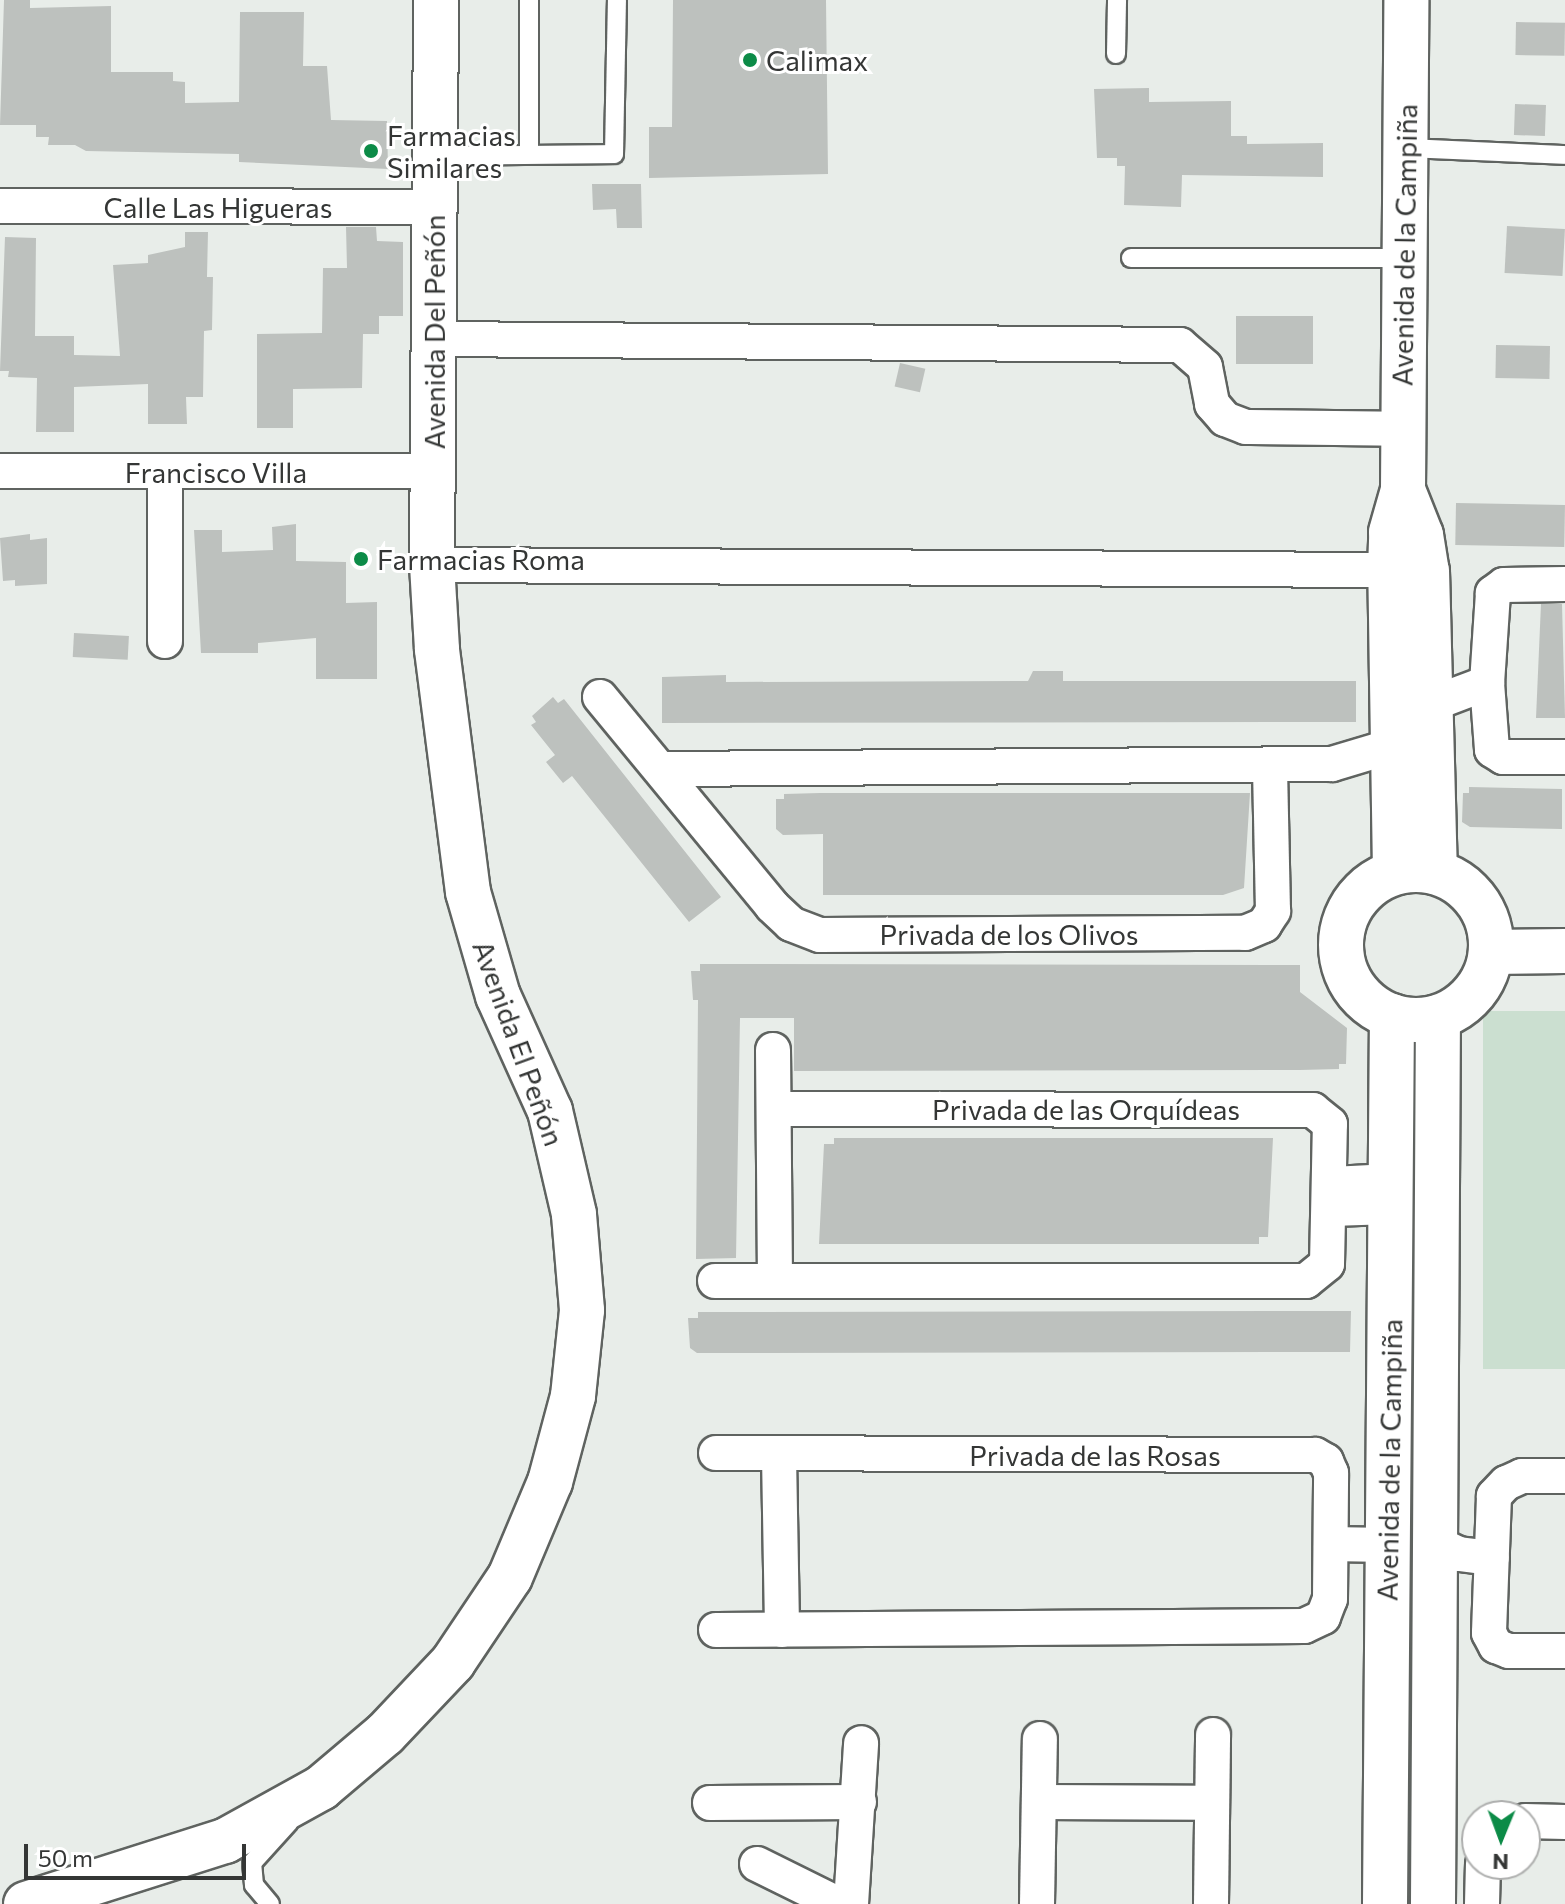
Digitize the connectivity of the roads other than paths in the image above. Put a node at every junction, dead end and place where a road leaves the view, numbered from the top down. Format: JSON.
{"nodes":[{"id":1,"x":436,"y":0,"type":"edge"},
{"id":2,"x":529,"y":0,"type":"edge"},
{"id":3,"x":617,"y":0,"type":"edge"},
{"id":4,"x":1117,"y":0,"type":"edge"},
{"id":5,"x":1406,"y":0,"type":"edge"},
{"id":6,"x":1116,"y":54,"type":"dead end"},
{"id":7,"x":1405,"y":148,"type":"junction"},
{"id":8,"x":529,"y":153,"type":"junction"},
{"id":9,"x":1565,"y":155,"type":"edge"},
{"id":10,"x":435,"y":156,"type":"junction"},
{"id":11,"x":0,"y":206,"type":"edge"},
{"id":12,"x":435,"y":207,"type":"junction"},
{"id":13,"x":1131,"y":258,"type":"dead end"},
{"id":14,"x":1404,"y":258,"type":"junction"},
{"id":15,"x":435,"y":339,"type":"junction"},
{"id":16,"x":1402,"y":429,"type":"junction"},
{"id":17,"x":0,"y":471,"type":"edge"},
{"id":18,"x":433,"y":471,"type":"junction"},
{"id":19,"x":165,"y":472,"type":"junction"},
{"id":20,"x":1403,"y":490,"type":"junction"},
{"id":21,"x":432,"y":565,"type":"junction"},
{"id":22,"x":1390,"y":570,"type":"junction"},
{"id":23,"x":1565,"y":584,"type":"edge"},
{"id":24,"x":1409,"y":624,"type":"junction"},
{"id":25,"x":165,"y":641,"type":"dead end"},
{"id":26,"x":600,"y":697,"type":"dead end"},
{"id":27,"x":1452,"y":701,"type":"junction"},
{"id":28,"x":1565,"y":757,"type":"edge"},
{"id":29,"x":1270,"y":764,"type":"junction"},
{"id":30,"x":1392,"y":765,"type":"junction"},
{"id":31,"x":664,"y":769,"type":"junction"},
{"id":32,"x":1415,"y":872,"type":"junction"},
{"id":33,"x":1565,"y":951,"type":"edge"},
{"id":34,"x":1492,"y":952,"type":"junction"},
{"id":35,"x":1392,"y":1016,"type":"junction"},
{"id":36,"x":1438,"y":1017,"type":"junction"},
{"id":37,"x":773,"y":1050,"type":"dead end"},
{"id":38,"x":774,"y":1109,"type":"junction"},
{"id":39,"x":1391,"y":1194,"type":"junction"},
{"id":40,"x":1332,"y":1197,"type":"junction"},
{"id":41,"x":775,"y":1280,"type":"junction"},
{"id":42,"x":715,"y":1281,"type":"dead end"},
{"id":43,"x":1389,"y":1380,"type":"junction"},
{"id":44,"x":1436,"y":1380,"type":"junction"},
{"id":45,"x":716,"y":1453,"type":"dead end"},
{"id":46,"x":779,"y":1455,"type":"junction"},
{"id":47,"x":1565,"y":1476,"type":"edge"},
{"id":48,"x":1331,"y":1544,"type":"junction"},
{"id":49,"x":1388,"y":1545,"type":"junction"},
{"id":50,"x":1435,"y":1557,"type":"junction"},
{"id":51,"x":1491,"y":1566,"type":"junction"},
{"id":52,"x":716,"y":1630,"type":"dead end"},
{"id":53,"x":782,"y":1630,"type":"junction"},
{"id":54,"x":1565,"y":1651,"type":"edge"},
{"id":55,"x":1213,"y":1735,"type":"dead end"},
{"id":56,"x":1040,"y":1739,"type":"dead end"},
{"id":57,"x":861,"y":1743,"type":"dead end"},
{"id":58,"x":321,"y":1788,"type":"junction"},
{"id":59,"x":859,"y":1802,"type":"junction"},
{"id":60,"x":1039,"y":1802,"type":"junction"},
{"id":61,"x":710,"y":1803,"type":"dead end"},
{"id":62,"x":1211,"y":1803,"type":"junction"},
{"id":63,"x":1541,"y":1821,"type":"edge"},
{"id":64,"x":1565,"y":1822,"type":"edge"},
{"id":65,"x":757,"y":1864,"type":"dead end"},
{"id":66,"x":1483,"y":1880,"type":"edge"},
{"id":67,"x":26,"y":1904,"type":"edge"},
{"id":68,"x":270,"y":1904,"type":"edge"},
{"id":69,"x":838,"y":1904,"type":"edge"},
{"id":70,"x":851,"y":1904,"type":"edge"},
{"id":71,"x":1037,"y":1904,"type":"edge"},
{"id":72,"x":1211,"y":1904,"type":"edge"},
{"id":73,"x":1385,"y":1904,"type":"edge"},
{"id":74,"x":1433,"y":1904,"type":"edge"},
{"id":75,"x":1482,"y":1904,"type":"edge"}],
"edges":[{"from":1,"to":10,"type":"street","name":"Avenida Del Peñón"},
{"from":2,"to":8,"type":"lane"},
{"from":3,"to":8,"type":"lane"},
{"from":4,"to":6,"type":"lane"},
{"from":5,"to":7,"type":"street","name":"Avenida de la Campiña"},
{"from":7,"to":9,"type":"lane"},
{"from":7,"to":14,"type":"street","name":"Avenida de la Campiña"},
{"from":8,"to":10,"type":"lane"},
{"from":10,"to":12,"type":"street","name":"Avenida Del Peñón"},
{"from":11,"to":12,"type":"street","name":"Calle Las Higueras"},
{"from":12,"to":15,"type":"street","name":"Avenida Del Peñón"},
{"from":13,"to":14,"type":"lane"},
{"from":14,"to":16,"type":"street","name":"Avenida de la Campiña"},
{"from":15,"to":16,"type":"street"},
{"from":15,"to":18,"type":"street","name":"Avenida Del Peñón"},
{"from":16,"to":20,"type":"street","name":"Avenida de la Campiña"},
{"from":17,"to":19,"type":"street","name":"Francisco Villa"},
{"from":18,"to":19,"type":"street","name":"Francisco Villa"},
{"from":18,"to":21,"type":"street","name":"Avenida El Peñón"},
{"from":19,"to":25,"type":"street"},
{"from":20,"to":22,"type":"street","name":"Avenida de la Campiña"},
{"from":20,"to":24,"type":"street","name":"Avenida de la Campiña"},
{"from":21,"to":22,"type":"street"},
{"from":21,"to":58,"type":"street","name":"Avenida El Peñón"},
{"from":22,"to":24,"type":"street","name":"Avenida de la Campiña"},
{"from":23,"to":27,"type":"street"},
{"from":24,"to":27,"type":"street","name":"Avenida de la Campiña"},
{"from":26,"to":31,"type":"street","name":"Privada de los Olivos"},
{"from":27,"to":28,"type":"street"},
{"from":27,"to":30,"type":"street","name":"Avenida de la Campiña"},
{"from":27,"to":32,"type":"street","name":"Avenida de la Campiña"},
{"from":29,"to":30,"type":"street"},
{"from":29,"to":31,"type":"street"},
{"from":29,"to":31,"type":"street","name":"Privada de los Olivos"},
{"from":30,"to":32,"type":"street","name":"Avenida de la Campiña"},
{"from":32,"to":34,"type":"street"},
{"from":32,"to":35,"type":"street"},
{"from":33,"to":34,"type":"street"},
{"from":34,"to":36,"type":"street"},
{"from":35,"to":36,"type":"street"},
{"from":35,"to":39,"type":"street","name":"Avenida de la Campiña"},
{"from":36,"to":44,"type":"street","name":"Avenida de la Campiña"},
{"from":37,"to":38,"type":"street"},
{"from":38,"to":40,"type":"street","name":"Privada de las Orquídeas"},
{"from":38,"to":41,"type":"street"},
{"from":39,"to":40,"type":"street"},
{"from":39,"to":43,"type":"street","name":"Avenida de la Campiña"},
{"from":40,"to":41,"type":"street","name":"Privada de las Orquídeas"},
{"from":41,"to":42,"type":"street","name":"Privada de las Orquídeas"},
{"from":43,"to":44,"type":"street"},
{"from":43,"to":49,"type":"street","name":"Avenida de la Campiña"},
{"from":44,"to":50,"type":"street","name":"Avenida de la Campiña"},
{"from":45,"to":46,"type":"street","name":"Privada de las Rosas"},
{"from":46,"to":48,"type":"street","name":"Privada de las Rosas"},
{"from":46,"to":53,"type":"street"},
{"from":47,"to":51,"type":"street"},
{"from":48,"to":49,"type":"street"},
{"from":48,"to":53,"type":"street","name":"Privada de las Rosas"},
{"from":49,"to":73,"type":"street","name":"Avenida de la Campiña"},
{"from":50,"to":51,"type":"street"},
{"from":50,"to":74,"type":"street","name":"Avenida de la Campiña"},
{"from":51,"to":54,"type":"street"},
{"from":52,"to":53,"type":"street","name":"Privada de las Rosas"},
{"from":55,"to":62,"type":"street"},
{"from":56,"to":60,"type":"street"},
{"from":57,"to":59,"type":"street"},
{"from":58,"to":67,"type":"street","name":"Avenida El Peñón"},
{"from":58,"to":68,"type":"lane"},
{"from":59,"to":61,"type":"street"},
{"from":59,"to":70,"type":"street"},
{"from":60,"to":62,"type":"street"},
{"from":60,"to":71,"type":"street"},
{"from":62,"to":72,"type":"street"},
{"from":63,"to":64,"type":"street"},
{"from":65,"to":69,"type":"street"},
{"from":66,"to":75,"type":"street"}]}
